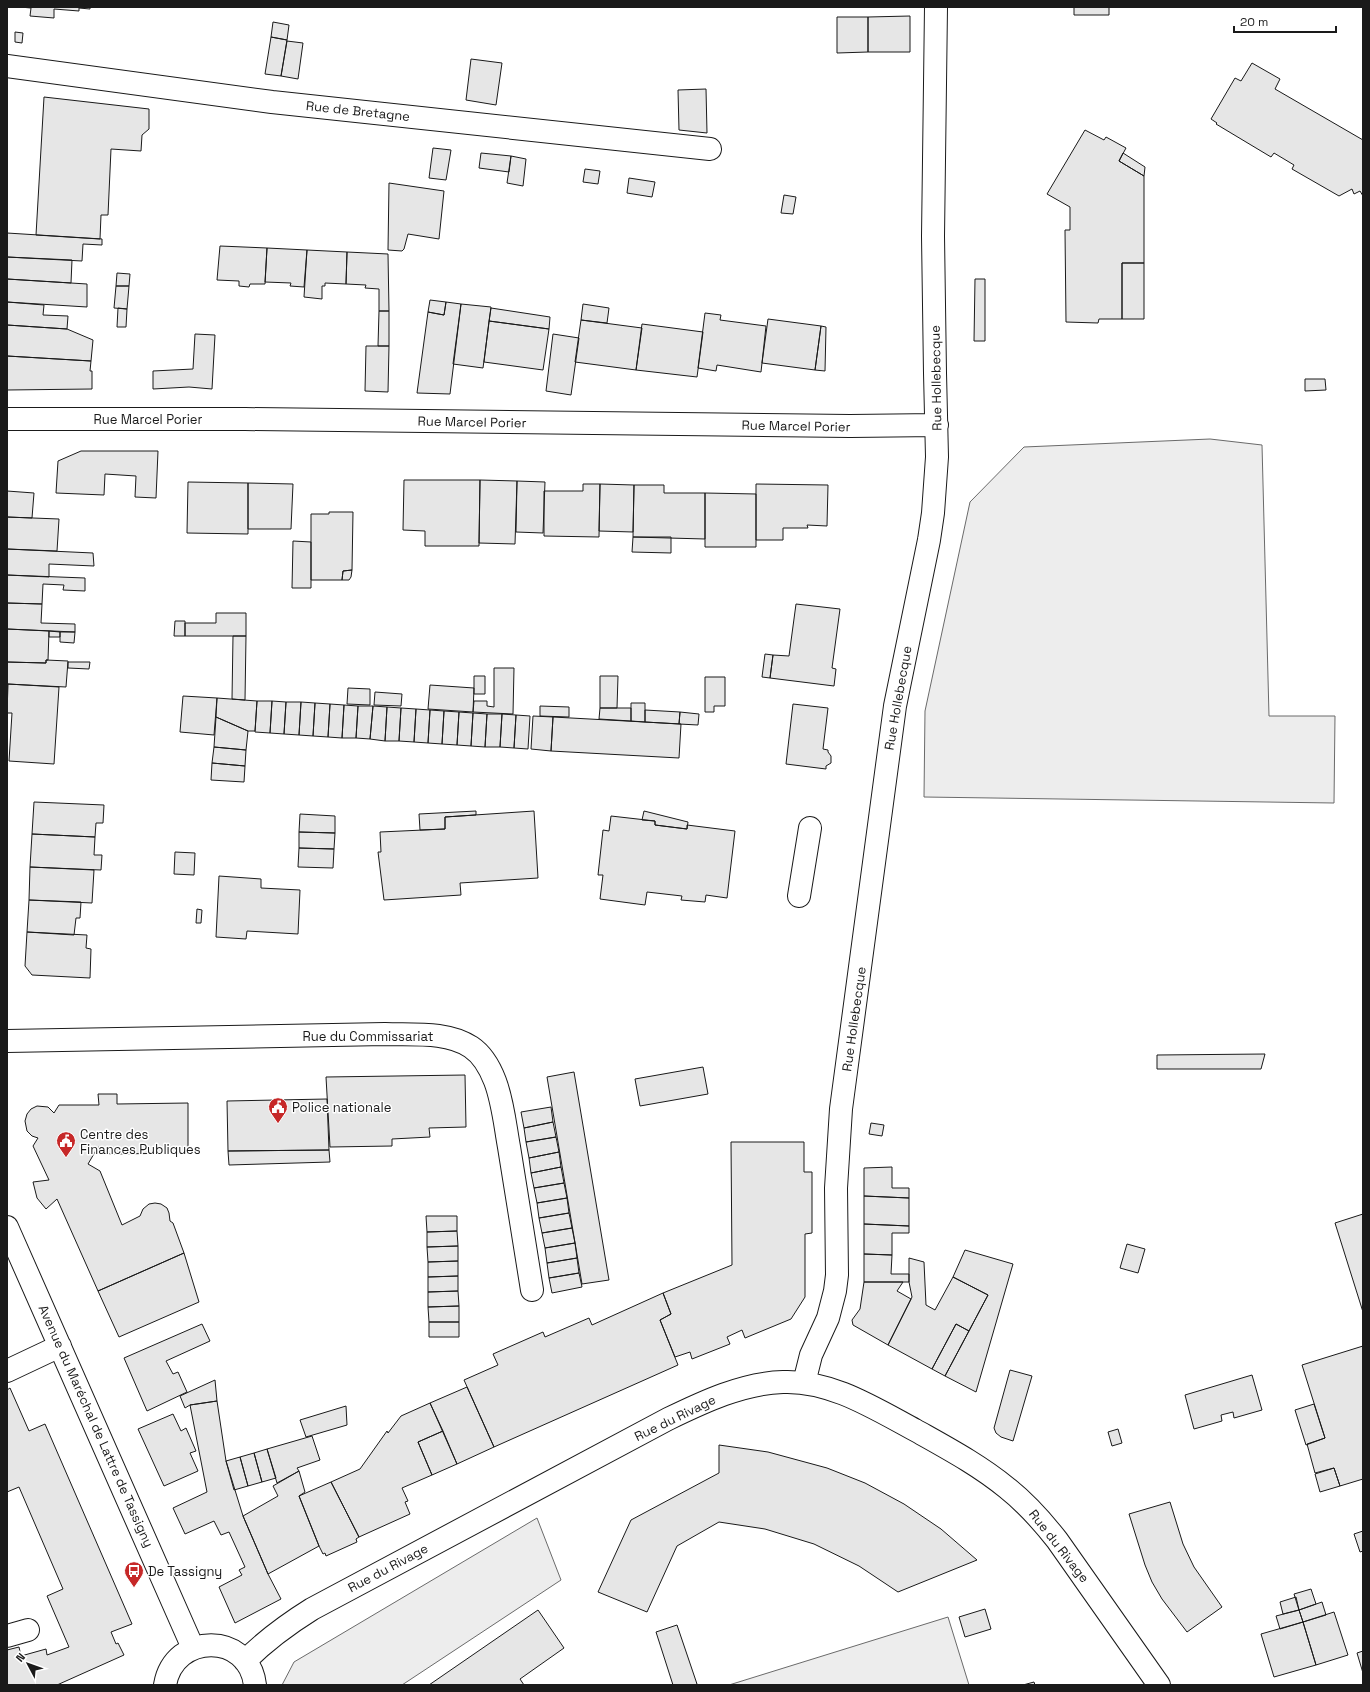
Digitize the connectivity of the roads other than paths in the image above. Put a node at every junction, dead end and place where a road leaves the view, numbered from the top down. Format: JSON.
{"nodes":[{"id":1,"x":936,"y":7,"type":"edge"},
{"id":2,"x":7,"y":66,"type":"edge"},
{"id":3,"x":710,"y":149,"type":"dead end"},
{"id":4,"x":7,"y":419,"type":"edge"},
{"id":5,"x":937,"y":425,"type":"junction"},
{"id":6,"x":810,"y":828,"type":"dead end"},
{"id":7,"x":799,"y":896,"type":"dead end"},
{"id":8,"x":7,"y":1041,"type":"edge"},
{"id":9,"x":7,"y":1227,"type":"edge"},
{"id":10,"x":532,"y":1290,"type":"dead end"},
{"id":11,"x":60,"y":1346,"type":"junction"},
{"id":12,"x":7,"y":1371,"type":"edge"},
{"id":13,"x":804,"y":1383,"type":"junction"},
{"id":14,"x":28,"y":1630,"type":"dead end"},
{"id":15,"x":7,"y":1636,"type":"edge"},
{"id":16,"x":193,"y":1648,"type":"junction"},
{"id":17,"x":245,"y":1661,"type":"junction"},
{"id":18,"x":165,"y":1685,"type":"edge"},
{"id":19,"x":255,"y":1685,"type":"edge"},
{"id":20,"x":1159,"y":1685,"type":"edge"}],
"edges":[{"from":1,"to":5,"type":"street","name":"Rue Hollebecque"},
{"from":2,"to":3,"type":"street","name":"Rue de Bretagne"},
{"from":4,"to":5,"type":"street","name":"Rue Marcel Porier"},
{"from":5,"to":13,"type":"street","name":"Rue Hollebecque"},
{"from":6,"to":7,"type":"street"},
{"from":8,"to":10,"type":"street","name":"Rue du Commissariat"},
{"from":9,"to":11,"type":"street","name":"Avenue du Maréchal de Lattre de Tassigny"},
{"from":11,"to":12,"type":"street"},
{"from":11,"to":16,"type":"street","name":"Avenue du Maréchal de Lattre de Tassigny"},
{"from":13,"to":17,"type":"street","name":"Rue du Rivage"},
{"from":13,"to":20,"type":"street","name":"Rue du Rivage"},
{"from":14,"to":15,"type":"street"},
{"from":16,"to":17,"type":"street"},
{"from":16,"to":18,"type":"street"},
{"from":17,"to":19,"type":"street"}]}
